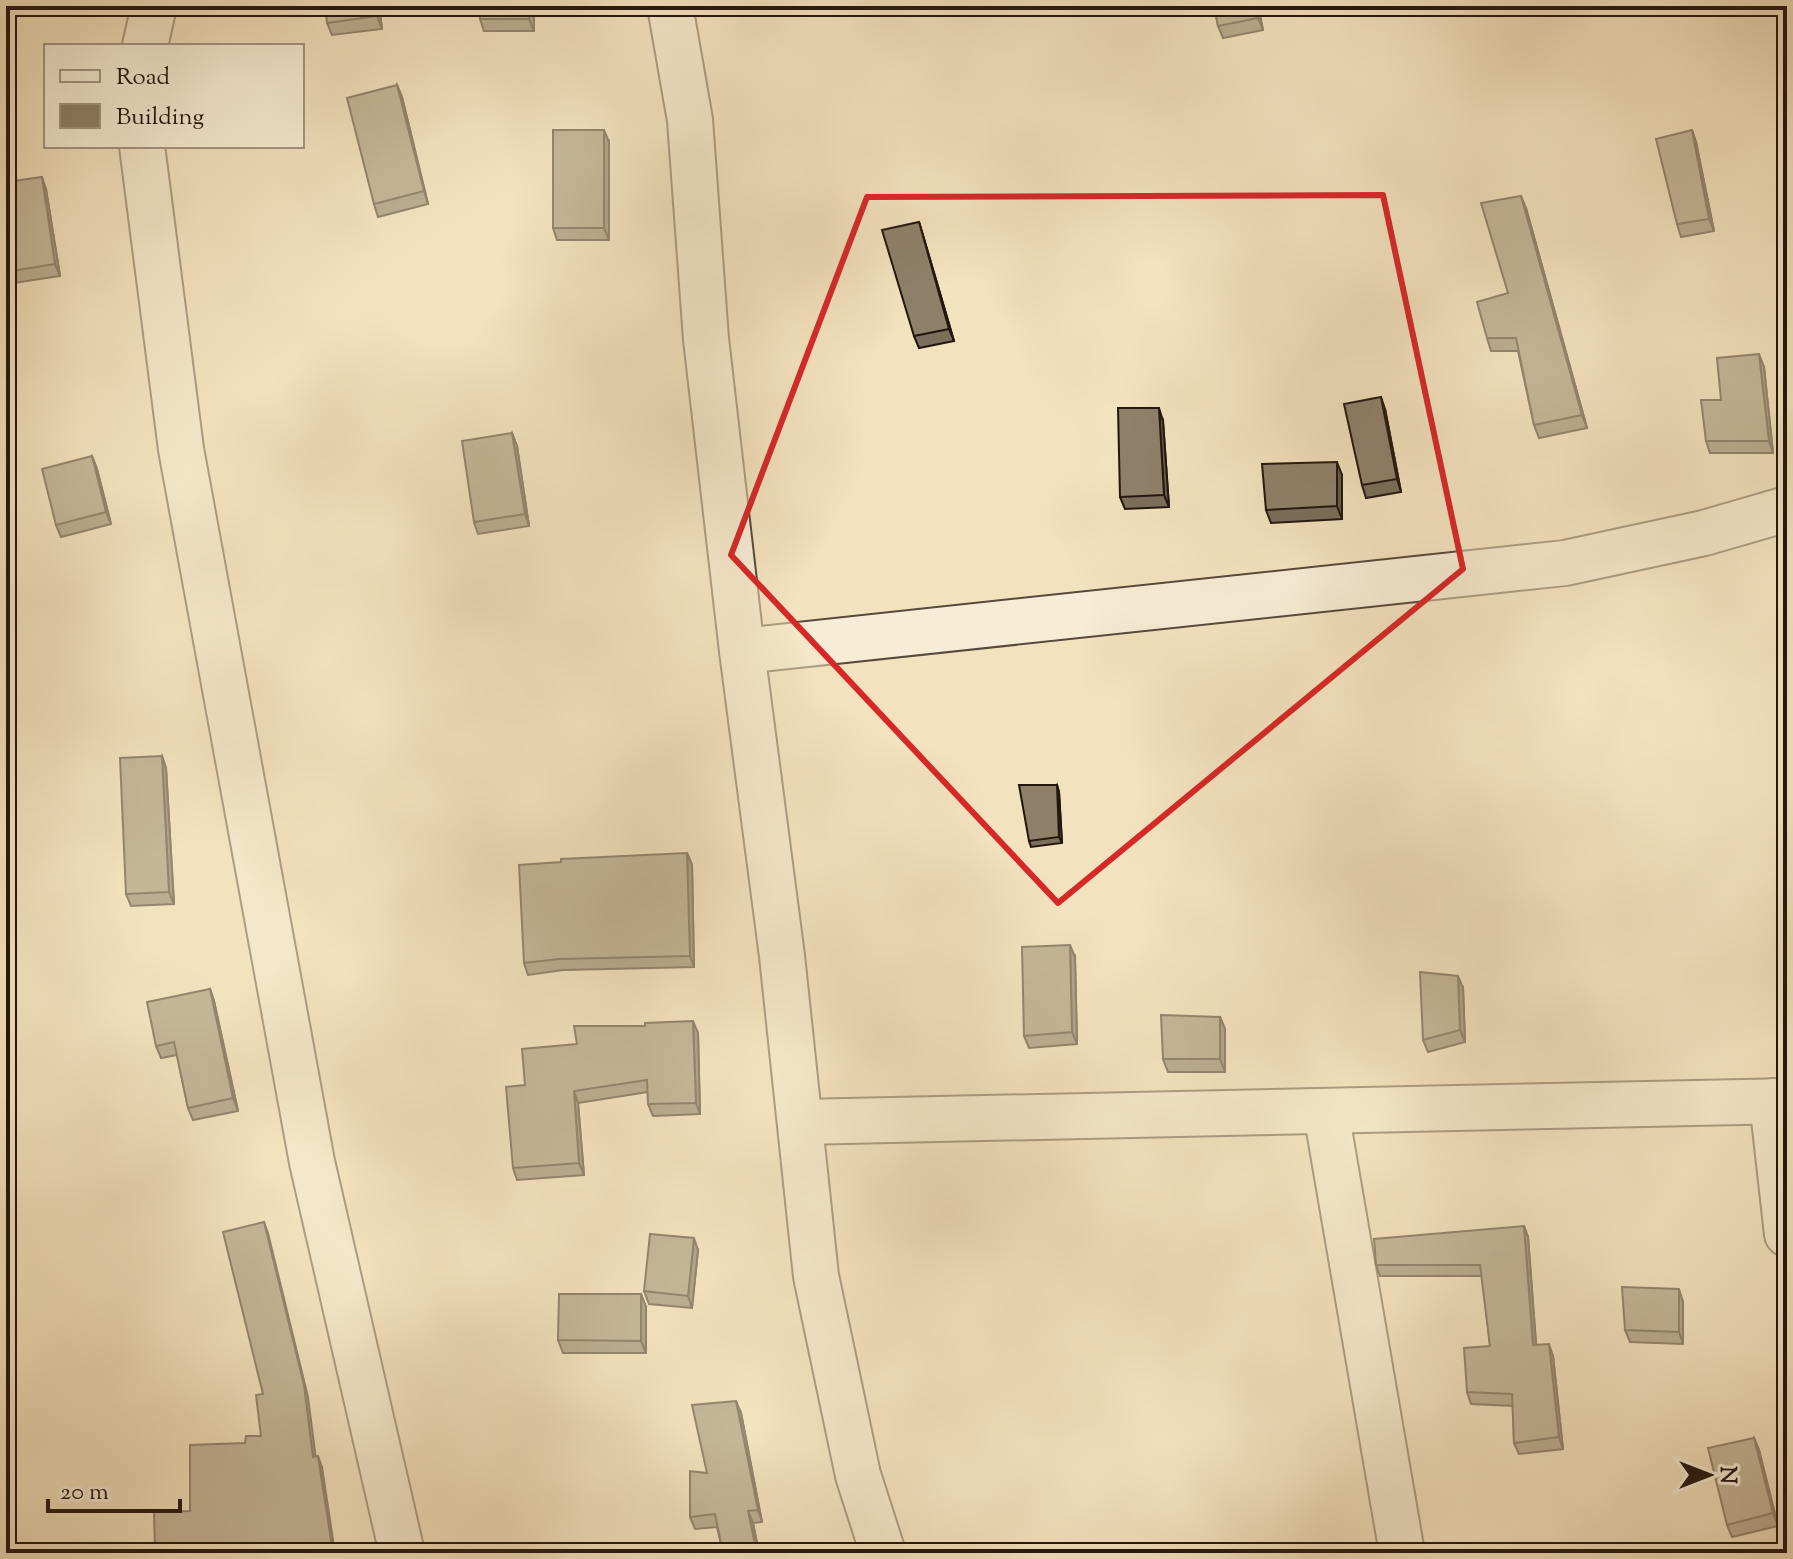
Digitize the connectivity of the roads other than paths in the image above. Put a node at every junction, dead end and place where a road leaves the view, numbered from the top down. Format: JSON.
{"nodes":[{"id":1,"x":154,"y":6,"type":"edge"},
{"id":2,"x":670,"y":6,"type":"edge"},
{"id":3,"x":145,"y":44,"type":"edge"},
{"id":4,"x":142,"y":148,"type":"edge"},
{"id":5,"x":1787,"y":509,"type":"edge"},
{"id":6,"x":742,"y":651,"type":"junction"},
{"id":7,"x":1779,"y":1101,"type":"edge"},
{"id":8,"x":1326,"y":1112,"type":"junction"},
{"id":9,"x":800,"y":1122,"type":"junction"},
{"id":10,"x":1787,"y":1234,"type":"edge"},
{"id":11,"x":402,"y":1553,"type":"edge"},
{"id":12,"x":883,"y":1553,"type":"edge"},
{"id":13,"x":1402,"y":1553,"type":"edge"}],
"edges":[{"from":1,"to":3,"type":"street"},
{"from":2,"to":6,"type":"street"},
{"from":4,"to":11,"type":"street"},
{"from":5,"to":6,"type":"street"},
{"from":6,"to":9,"type":"street"},
{"from":7,"to":8,"type":"street"},
{"from":7,"to":10,"type":"street"},
{"from":8,"to":9,"type":"street"},
{"from":8,"to":13,"type":"street"},
{"from":9,"to":12,"type":"street"}]}
